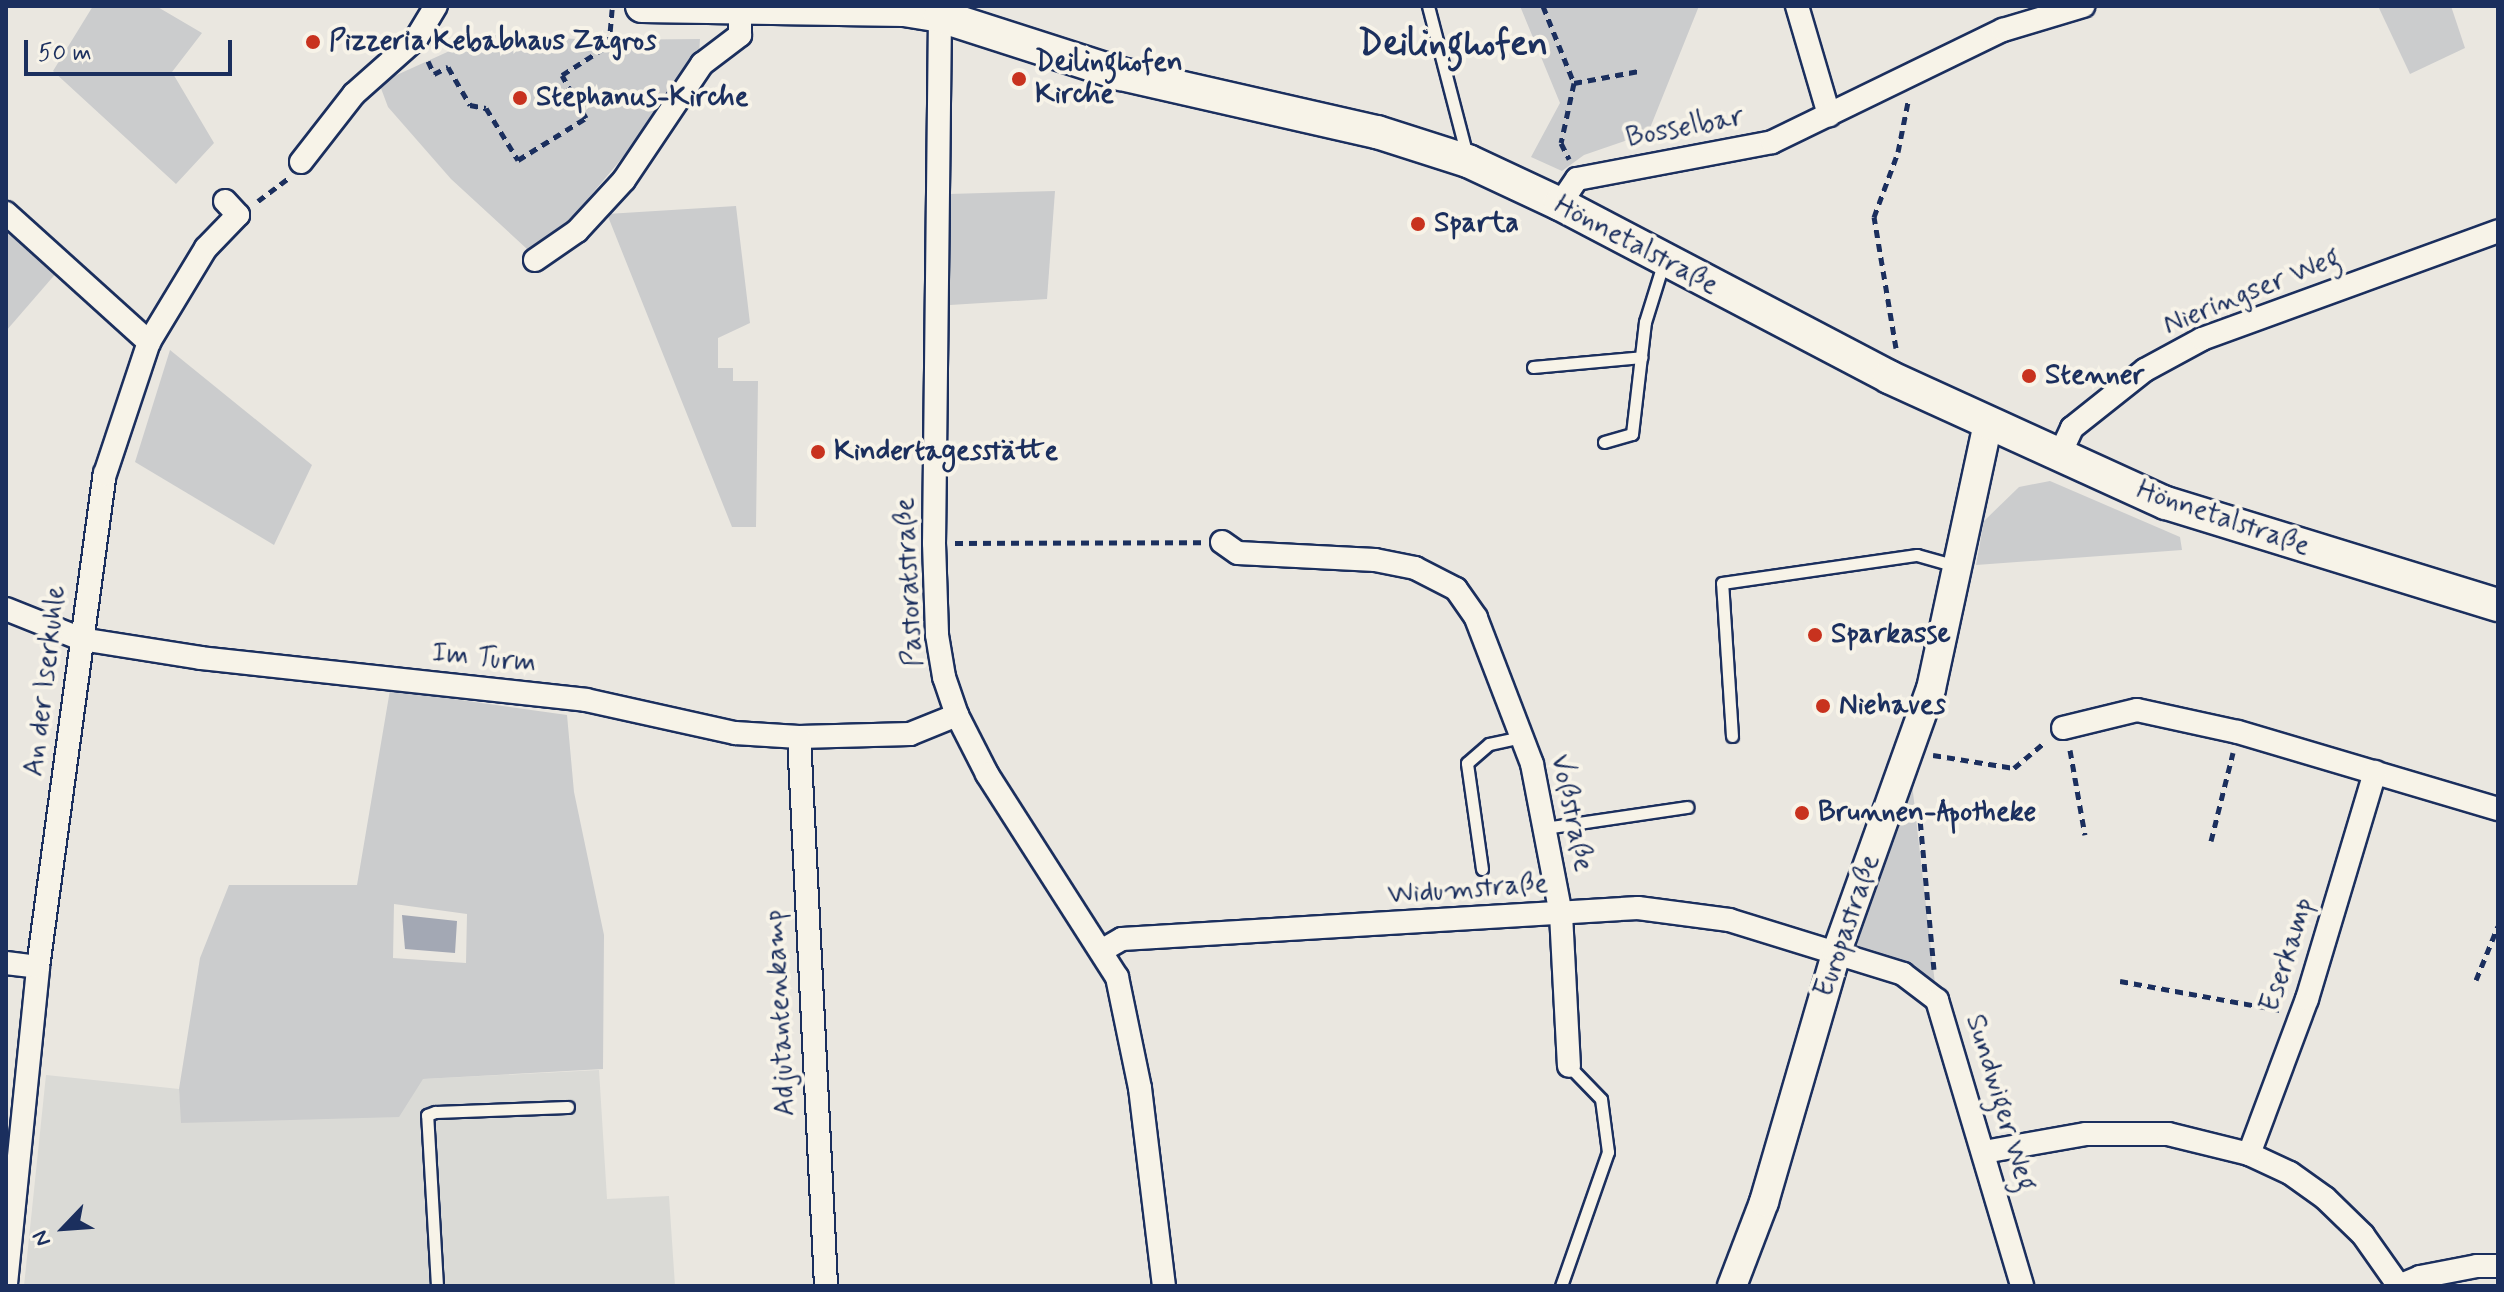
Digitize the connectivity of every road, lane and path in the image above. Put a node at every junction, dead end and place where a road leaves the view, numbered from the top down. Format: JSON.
{"nodes":[{"id":1,"x":436,"y":6,"type":"edge"},
{"id":2,"x":612,"y":6,"type":"edge"},
{"id":3,"x":642,"y":6,"type":"edge"},
{"id":4,"x":1428,"y":6,"type":"edge"},
{"id":5,"x":1543,"y":6,"type":"edge"},
{"id":6,"x":1797,"y":6,"type":"edge"},
{"id":7,"x":2083,"y":6,"type":"edge"},
{"id":8,"x":740,"y":8,"type":"junction"},
{"id":9,"x":905,"y":8,"type":"edge"},
{"id":10,"x":940,"y":16,"type":"junction"},
{"id":11,"x":416,"y":39,"type":"junction"},
{"id":12,"x":1639,"y":71,"type":"dead end"},
{"id":13,"x":1914,"y":76,"type":"junction"},
{"id":14,"x":1574,"y":83,"type":"junction"},
{"id":15,"x":1829,"y":115,"type":"junction"},
{"id":16,"x":1468,"y":161,"type":"junction"},
{"id":17,"x":301,"y":162,"type":"joint"},
{"id":18,"x":1568,"y":192,"type":"junction"},
{"id":19,"x":231,"y":208,"type":"joint"},
{"id":20,"x":6,"y":213,"type":"edge"},
{"id":21,"x":2498,"y":231,"type":"edge"},
{"id":22,"x":535,"y":260,"type":"dead end"},
{"id":23,"x":1664,"y":260,"type":"junction"},
{"id":24,"x":149,"y":342,"type":"junction"},
{"id":25,"x":1642,"y":357,"type":"junction"},
{"id":26,"x":1533,"y":367,"type":"dead end"},
{"id":27,"x":1889,"y":377,"type":"junction"},
{"id":28,"x":1988,"y":424,"type":"junction"},
{"id":29,"x":1604,"y":442,"type":"dead end"},
{"id":30,"x":2060,"y":454,"type":"junction"},
{"id":31,"x":1222,"y":542,"type":"joint"},
{"id":32,"x":934,"y":543,"type":"junction"},
{"id":33,"x":1957,"y":566,"type":"junction"},
{"id":34,"x":2498,"y":605,"type":"edge"},
{"id":35,"x":6,"y":609,"type":"edge"},
{"id":36,"x":81,"y":639,"type":"junction"},
{"id":37,"x":957,"y":715,"type":"junction"},
{"id":38,"x":2063,"y":728,"type":"junction"},
{"id":39,"x":2238,"y":732,"type":"junction"},
{"id":40,"x":1732,"y":736,"type":"dead end"},
{"id":41,"x":799,"y":737,"type":"junction"},
{"id":42,"x":1522,"y":737,"type":"junction"},
{"id":43,"x":1913,"y":739,"type":"junction"},
{"id":44,"x":2375,"y":772,"type":"junction"},
{"id":45,"x":1919,"y":801,"type":"dead end"},
{"id":46,"x":1687,"y":807,"type":"dead end"},
{"id":47,"x":2498,"y":809,"type":"edge"},
{"id":48,"x":1545,"y":828,"type":"junction"},
{"id":49,"x":2085,"y":835,"type":"dead end"},
{"id":50,"x":2211,"y":841,"type":"dead end"},
{"id":51,"x":1482,"y":869,"type":"dead end"},
{"id":52,"x":1561,"y":914,"type":"junction"},
{"id":53,"x":2498,"y":926,"type":"edge"},
{"id":54,"x":1101,"y":951,"type":"junction"},
{"id":55,"x":1837,"y":951,"type":"junction"},
{"id":56,"x":6,"y":963,"type":"edge"},
{"id":57,"x":38,"y":967,"type":"junction"},
{"id":58,"x":2476,"y":980,"type":"dead end"},
{"id":59,"x":2120,"y":981,"type":"dead end"},
{"id":60,"x":1937,"y":1000,"type":"junction"},
{"id":61,"x":2301,"y":1014,"type":"junction"},
{"id":62,"x":1569,"y":1066,"type":"joint"},
{"id":63,"x":568,"y":1107,"type":"dead end"},
{"id":64,"x":1984,"y":1152,"type":"junction"},
{"id":65,"x":2249,"y":1154,"type":"junction"},
{"id":66,"x":2498,"y":1266,"type":"edge"},
{"id":67,"x":6,"y":1284,"type":"edge"},
{"id":68,"x":437,"y":1286,"type":"edge"},
{"id":69,"x":826,"y":1286,"type":"edge"},
{"id":70,"x":1164,"y":1286,"type":"edge"},
{"id":71,"x":1561,"y":1286,"type":"edge"},
{"id":72,"x":1732,"y":1286,"type":"edge"},
{"id":73,"x":2022,"y":1286,"type":"edge"},
{"id":74,"x":2399,"y":1286,"type":"edge"}],
"edges":[{"from":1,"to":11,"type":"street"},
{"from":2,"to":11,"type":"path"},
{"from":3,"to":8,"type":"main road","name":"Hönnetalstraße"},
{"from":4,"to":16,"type":"lane"},
{"from":5,"to":14,"type":"path"},
{"from":6,"to":15,"type":"street"},
{"from":7,"to":13,"type":"street","name":"Bosselbar"},
{"from":8,"to":9,"type":"main road","name":"Hönnetalstraße"},
{"from":8,"to":22,"type":"street"},
{"from":9,"to":10,"type":"main road","name":"Hönnetalstraße"},
{"from":10,"to":16,"type":"main road","name":"Hönnetalstraße"},
{"from":10,"to":32,"type":"street","name":"Pastoratstraße"},
{"from":11,"to":17,"type":"street"},
{"from":12,"to":14,"type":"path"},
{"from":13,"to":15,"type":"street","name":"Bosselbar"},
{"from":13,"to":27,"type":"path"},
{"from":14,"to":18,"type":"path"},
{"from":15,"to":18,"type":"street","name":"Bosselbar"},
{"from":16,"to":18,"type":"main road","name":"Hönnetalstraße"},
{"from":17,"to":19,"type":"path"},
{"from":18,"to":23,"type":"main road","name":"Hönnetalstraße"},
{"from":19,"to":24,"type":"street","name":"An der Iserkuhle"},
{"from":20,"to":24,"type":"street"},
{"from":21,"to":30,"type":"street","name":"Nieringser Weg"},
{"from":23,"to":25,"type":"lane"},
{"from":23,"to":27,"type":"main road","name":"Hönnetalstraße"},
{"from":24,"to":36,"type":"street","name":"An der Iserkuhle"},
{"from":25,"to":26,"type":"lane"},
{"from":25,"to":29,"type":"lane"},
{"from":27,"to":28,"type":"main road","name":"Hönnetalstraße"},
{"from":28,"to":30,"type":"main road","name":"Hönnetalstraße"},
{"from":28,"to":33,"type":"street","name":"Europastraße"},
{"from":30,"to":34,"type":"main road","name":"Hönnetalstraße"},
{"from":31,"to":32,"type":"path"},
{"from":31,"to":42,"type":"street","name":"Voßstraße"},
{"from":32,"to":37,"type":"street","name":"Pastoratstraße"},
{"from":33,"to":40,"type":"lane"},
{"from":33,"to":43,"type":"street","name":"Europastraße"},
{"from":35,"to":36,"type":"street","name":"Im Turm"},
{"from":36,"to":41,"type":"street","name":"Im Turm"},
{"from":36,"to":57,"type":"street","name":"An der Iserkuhle"},
{"from":37,"to":41,"type":"street","name":"Im Turm"},
{"from":37,"to":54,"type":"street","name":"Pastoratstraße"},
{"from":38,"to":39,"type":"street"},
{"from":38,"to":43,"type":"path"},
{"from":38,"to":49,"type":"path"},
{"from":39,"to":44,"type":"street"},
{"from":39,"to":50,"type":"path"},
{"from":41,"to":69,"type":"street","name":"Adjutantenkamp"},
{"from":42,"to":48,"type":"street","name":"Voßstraße"},
{"from":42,"to":51,"type":"lane"},
{"from":43,"to":55,"type":"street","name":"Europastraße"},
{"from":44,"to":47,"type":"street"},
{"from":44,"to":61,"type":"street","name":"Eserkamp"},
{"from":45,"to":60,"type":"path"},
{"from":46,"to":48,"type":"lane"},
{"from":48,"to":52,"type":"street","name":"Voßstraße"},
{"from":52,"to":54,"type":"street","name":"Widumstraße"},
{"from":52,"to":55,"type":"street","name":"Widumstraße"},
{"from":52,"to":62,"type":"street","name":"Voßstraße"},
{"from":53,"to":58,"type":"path"},
{"from":54,"to":70,"type":"street","name":"Pastoratstraße"},
{"from":55,"to":60,"type":"street","name":"Sundwiger Weg"},
{"from":55,"to":72,"type":"street","name":"Europastraße"},
{"from":56,"to":57,"type":"street"},
{"from":57,"to":67,"type":"street","name":"An der Iserkuhle"},
{"from":59,"to":61,"type":"path"},
{"from":60,"to":64,"type":"street","name":"Sundwiger Weg"},
{"from":61,"to":65,"type":"street","name":"Eserkamp"},
{"from":62,"to":71,"type":"lane","name":"Voßstraße"},
{"from":63,"to":68,"type":"lane"},
{"from":64,"to":65,"type":"street"},
{"from":64,"to":73,"type":"street","name":"Sundwiger Weg"},
{"from":65,"to":74,"type":"street"},
{"from":66,"to":74,"type":"street"}]}
